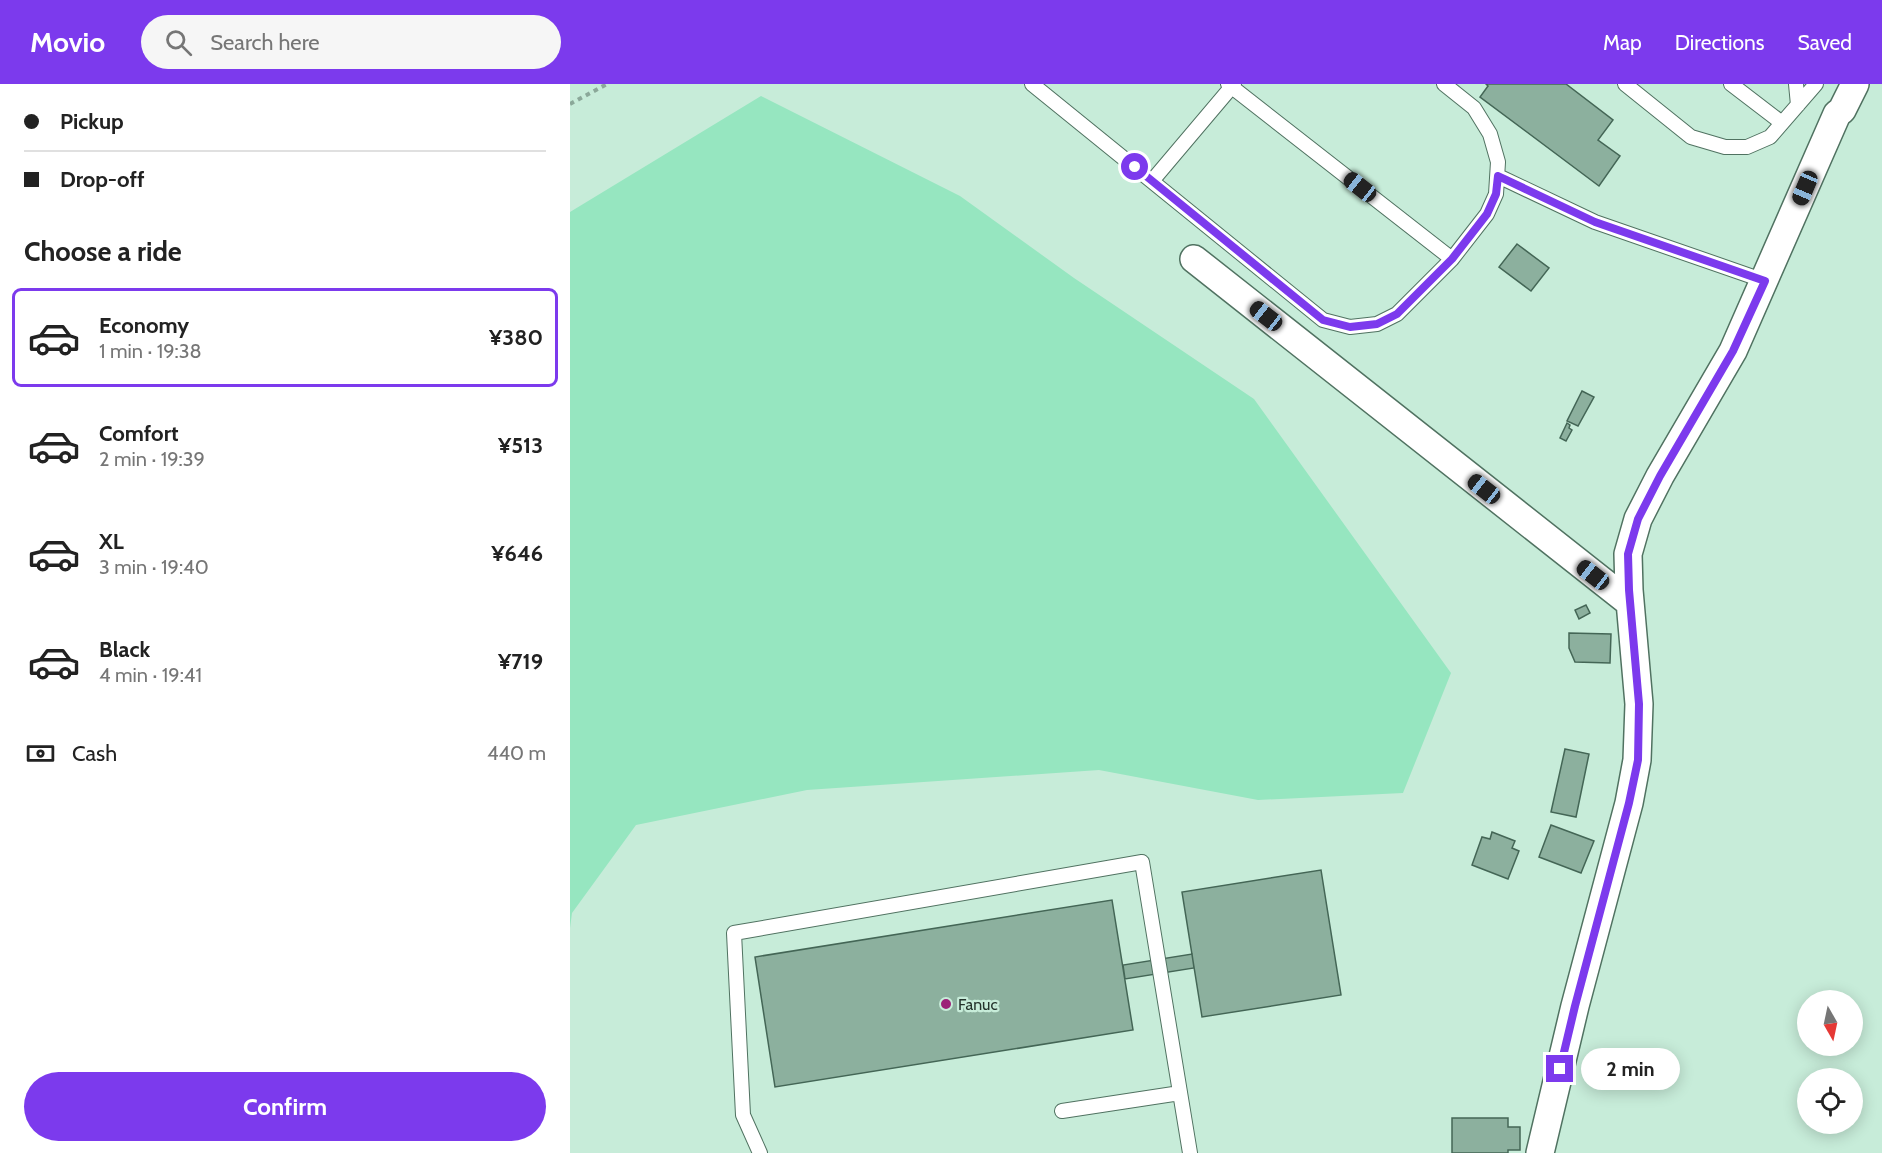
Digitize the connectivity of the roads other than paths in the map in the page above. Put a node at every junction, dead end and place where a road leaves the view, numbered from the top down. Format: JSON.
{"nodes":[{"id":1,"x":1032,"y":84,"type":"edge"},
{"id":2,"x":1444,"y":84,"type":"edge"},
{"id":3,"x":1624,"y":84,"type":"edge"},
{"id":4,"x":1731,"y":84,"type":"edge"},
{"id":5,"x":1796,"y":84,"type":"edge"},
{"id":6,"x":1816,"y":84,"type":"edge"},
{"id":7,"x":1855,"y":84,"type":"edge"},
{"id":8,"x":1231,"y":85,"type":"edge"},
{"id":9,"x":1798,"y":105,"type":"junction"},
{"id":10,"x":1782,"y":123,"type":"junction"},
{"id":11,"x":1498,"y":176,"type":"junction"},
{"id":12,"x":1152,"y":181,"type":"junction"},
{"id":13,"x":1194,"y":259,"type":"dead end"},
{"id":14,"x":1452,"y":259,"type":"junction"},
{"id":15,"x":1765,"y":281,"type":"junction"},
{"id":16,"x":1630,"y":603,"type":"junction"},
{"id":17,"x":1180,"y":1093,"type":"junction"},
{"id":18,"x":1062,"y":1111,"type":"dead end"},
{"id":19,"x":760,"y":1153,"type":"edge"},
{"id":20,"x":1190,"y":1153,"type":"edge"},
{"id":21,"x":1540,"y":1153,"type":"edge"}],
"edges":[{"from":1,"to":12,"type":"lane"},
{"from":2,"to":11,"type":"lane"},
{"from":3,"to":10,"type":"lane"},
{"from":4,"to":10,"type":"lane"},
{"from":5,"to":9,"type":"lane"},
{"from":6,"to":9,"type":"lane"},
{"from":7,"to":15,"type":"street"},
{"from":8,"to":12,"type":"lane"},
{"from":8,"to":14,"type":"lane"},
{"from":9,"to":10,"type":"lane"},
{"from":11,"to":14,"type":"lane"},
{"from":11,"to":15,"type":"lane"},
{"from":12,"to":14,"type":"lane"},
{"from":13,"to":16,"type":"street"},
{"from":15,"to":16,"type":"street"},
{"from":16,"to":21,"type":"street"},
{"from":17,"to":18,"type":"lane"},
{"from":17,"to":19,"type":"lane"},
{"from":17,"to":20,"type":"lane"}]}
